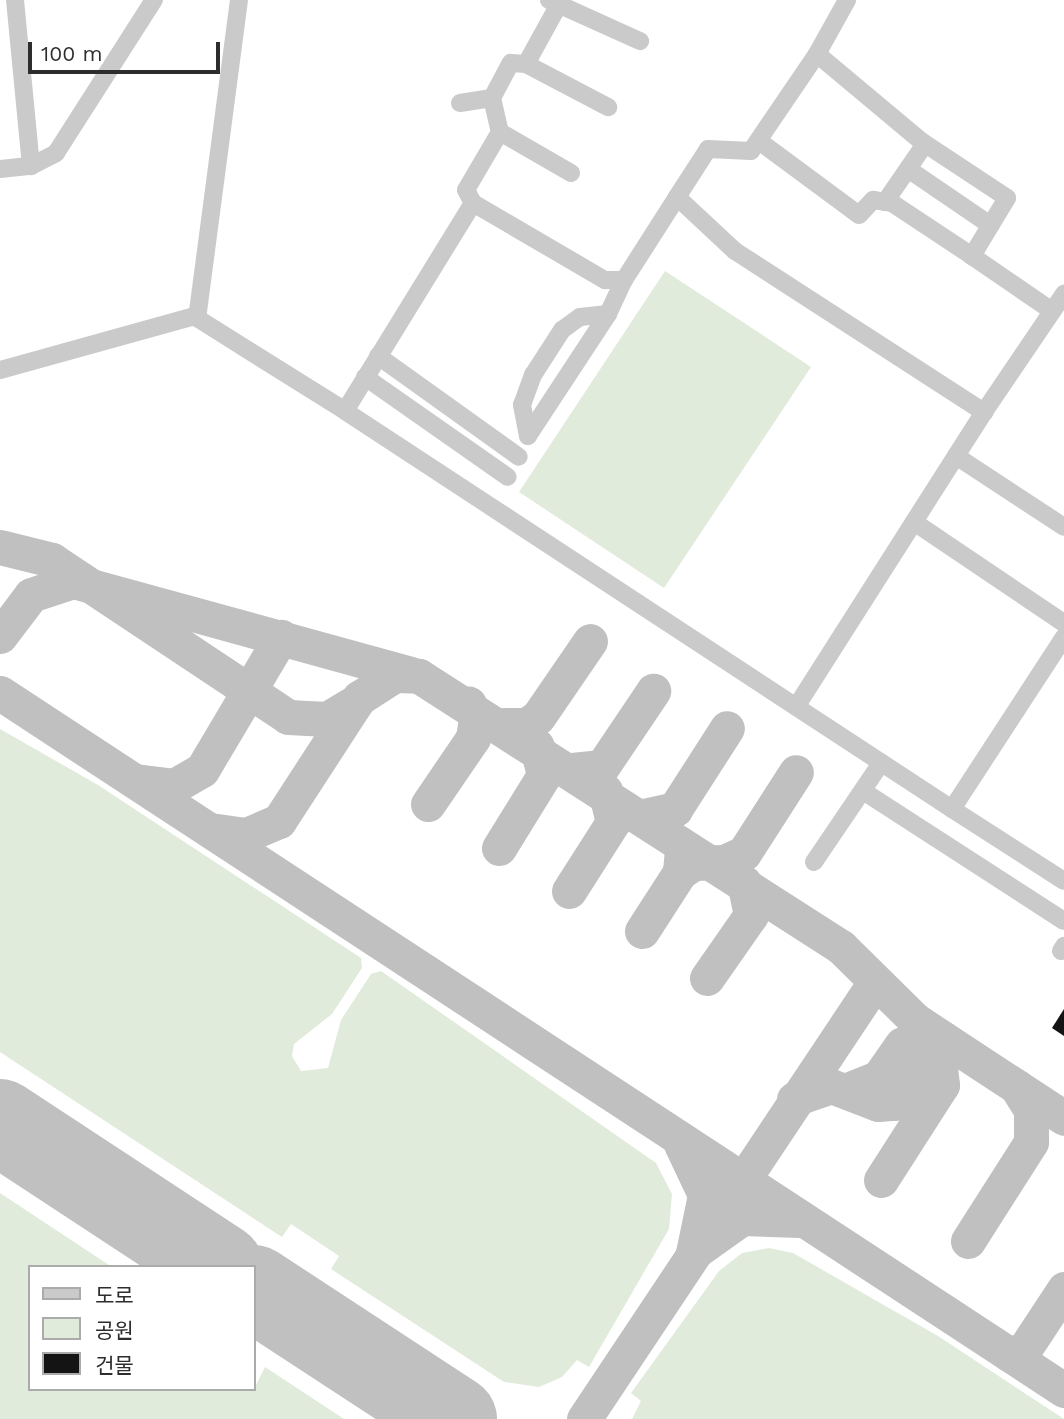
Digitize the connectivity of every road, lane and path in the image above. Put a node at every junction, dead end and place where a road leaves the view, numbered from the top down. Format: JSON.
{"nodes":[{"id":1,"x":15,"y":0,"type":"edge"},
{"id":2,"x":154,"y":0,"type":"edge"},
{"id":3,"x":239,"y":0,"type":"edge"},
{"id":4,"x":847,"y":0,"type":"edge"},
{"id":5,"x":553,"y":3,"type":"edge"},
{"id":6,"x":640,"y":41,"type":"dead end"},
{"id":7,"x":817,"y":54,"type":"junction"},
{"id":8,"x":526,"y":64,"type":"junction"},
{"id":9,"x":492,"y":98,"type":"junction"},
{"id":10,"x":460,"y":103,"type":"dead end"},
{"id":11,"x":608,"y":107,"type":"dead end"},
{"id":12,"x":500,"y":132,"type":"junction"},
{"id":13,"x":759,"y":141,"type":"junction"},
{"id":14,"x":925,"y":144,"type":"junction"},
{"id":15,"x":30,"y":166,"type":"junction"},
{"id":16,"x":0,"y":169,"type":"edge"},
{"id":17,"x":908,"y":169,"type":"junction"},
{"id":18,"x":571,"y":173,"type":"dead end"},
{"id":19,"x":677,"y":197,"type":"junction"},
{"id":20,"x":885,"y":202,"type":"junction"},
{"id":21,"x":473,"y":203,"type":"junction"},
{"id":22,"x":990,"y":225,"type":"junction"},
{"id":23,"x":972,"y":256,"type":"junction"},
{"id":24,"x":624,"y":280,"type":"junction"},
{"id":25,"x":1064,"y":294,"type":"edge"},
{"id":26,"x":1052,"y":311,"type":"junction"},
{"id":27,"x":608,"y":314,"type":"junction"},
{"id":28,"x":198,"y":315,"type":"junction"},
{"id":29,"x":378,"y":356,"type":"junction"},
{"id":30,"x":0,"y":370,"type":"edge"},
{"id":31,"x":365,"y":377,"type":"junction"},
{"id":32,"x":448,"y":403,"type":"junction"},
{"id":33,"x":345,"y":411,"type":"junction"},
{"id":34,"x":984,"y":412,"type":"junction"},
{"id":35,"x":432,"y":425,"type":"junction"},
{"id":36,"x":528,"y":436,"type":"junction"},
{"id":37,"x":956,"y":456,"type":"junction"},
{"id":38,"x":519,"y":457,"type":"junction"},
{"id":39,"x":508,"y":477,"type":"junction"},
{"id":40,"x":489,"y":504,"type":"junction"},
{"id":41,"x":914,"y":522,"type":"junction"},
{"id":42,"x":1064,"y":527,"type":"edge"},
{"id":43,"x":1064,"y":623,"type":"edge"},
{"id":44,"x":1064,"y":637,"type":"edge"},
{"id":45,"x":796,"y":707,"type":"junction"},
{"id":46,"x":881,"y":763,"type":"junction"},
{"id":47,"x":863,"y":791,"type":"junction"},
{"id":48,"x":952,"y":809,"type":"junction"},
{"id":49,"x":814,"y":862,"type":"dead end"},
{"id":50,"x":1062,"y":877,"type":"edge"},
{"id":51,"x":1064,"y":920,"type":"edge"}],
"edges":[{"from":1,"to":15,"type":"street"},
{"from":2,"to":15,"type":"street"},
{"from":3,"to":28,"type":"street"},
{"from":4,"to":7,"type":"street"},
{"from":5,"to":6,"type":"street"},
{"from":5,"to":8,"type":"street"},
{"from":7,"to":13,"type":"street"},
{"from":7,"to":14,"type":"street"},
{"from":8,"to":9,"type":"street"},
{"from":8,"to":11,"type":"street"},
{"from":9,"to":10,"type":"street"},
{"from":9,"to":12,"type":"street"},
{"from":12,"to":18,"type":"street"},
{"from":12,"to":21,"type":"street"},
{"from":13,"to":19,"type":"street"},
{"from":13,"to":20,"type":"street"},
{"from":14,"to":17,"type":"street"},
{"from":14,"to":22,"type":"street"},
{"from":15,"to":16,"type":"street"},
{"from":17,"to":20,"type":"street"},
{"from":17,"to":22,"type":"street"},
{"from":19,"to":24,"type":"street"},
{"from":19,"to":34,"type":"street"},
{"from":20,"to":23,"type":"street"},
{"from":21,"to":24,"type":"street"},
{"from":21,"to":29,"type":"street"},
{"from":22,"to":23,"type":"street"},
{"from":23,"to":26,"type":"street"},
{"from":24,"to":27,"type":"street"},
{"from":25,"to":26,"type":"street"},
{"from":26,"to":34,"type":"street"},
{"from":27,"to":36,"type":"street"},
{"from":27,"to":36,"type":"street"},
{"from":28,"to":30,"type":"street"},
{"from":28,"to":33,"type":"street"},
{"from":29,"to":31,"type":"street"},
{"from":29,"to":32,"type":"street"},
{"from":31,"to":33,"type":"street"},
{"from":31,"to":35,"type":"street"},
{"from":32,"to":35,"type":"street"},
{"from":32,"to":38,"type":"street"},
{"from":33,"to":40,"type":"street"},
{"from":34,"to":37,"type":"street"},
{"from":35,"to":39,"type":"street"},
{"from":36,"to":38,"type":"street"},
{"from":37,"to":41,"type":"street"},
{"from":37,"to":42,"type":"street"},
{"from":38,"to":39,"type":"street"},
{"from":39,"to":40,"type":"street"},
{"from":40,"to":45,"type":"street"},
{"from":41,"to":43,"type":"street"},
{"from":41,"to":45,"type":"street"},
{"from":44,"to":48,"type":"street"},
{"from":45,"to":46,"type":"street"},
{"from":46,"to":47,"type":"street"},
{"from":46,"to":48,"type":"street"},
{"from":47,"to":49,"type":"street"},
{"from":47,"to":51,"type":"street"},
{"from":48,"to":50,"type":"street"}]}
